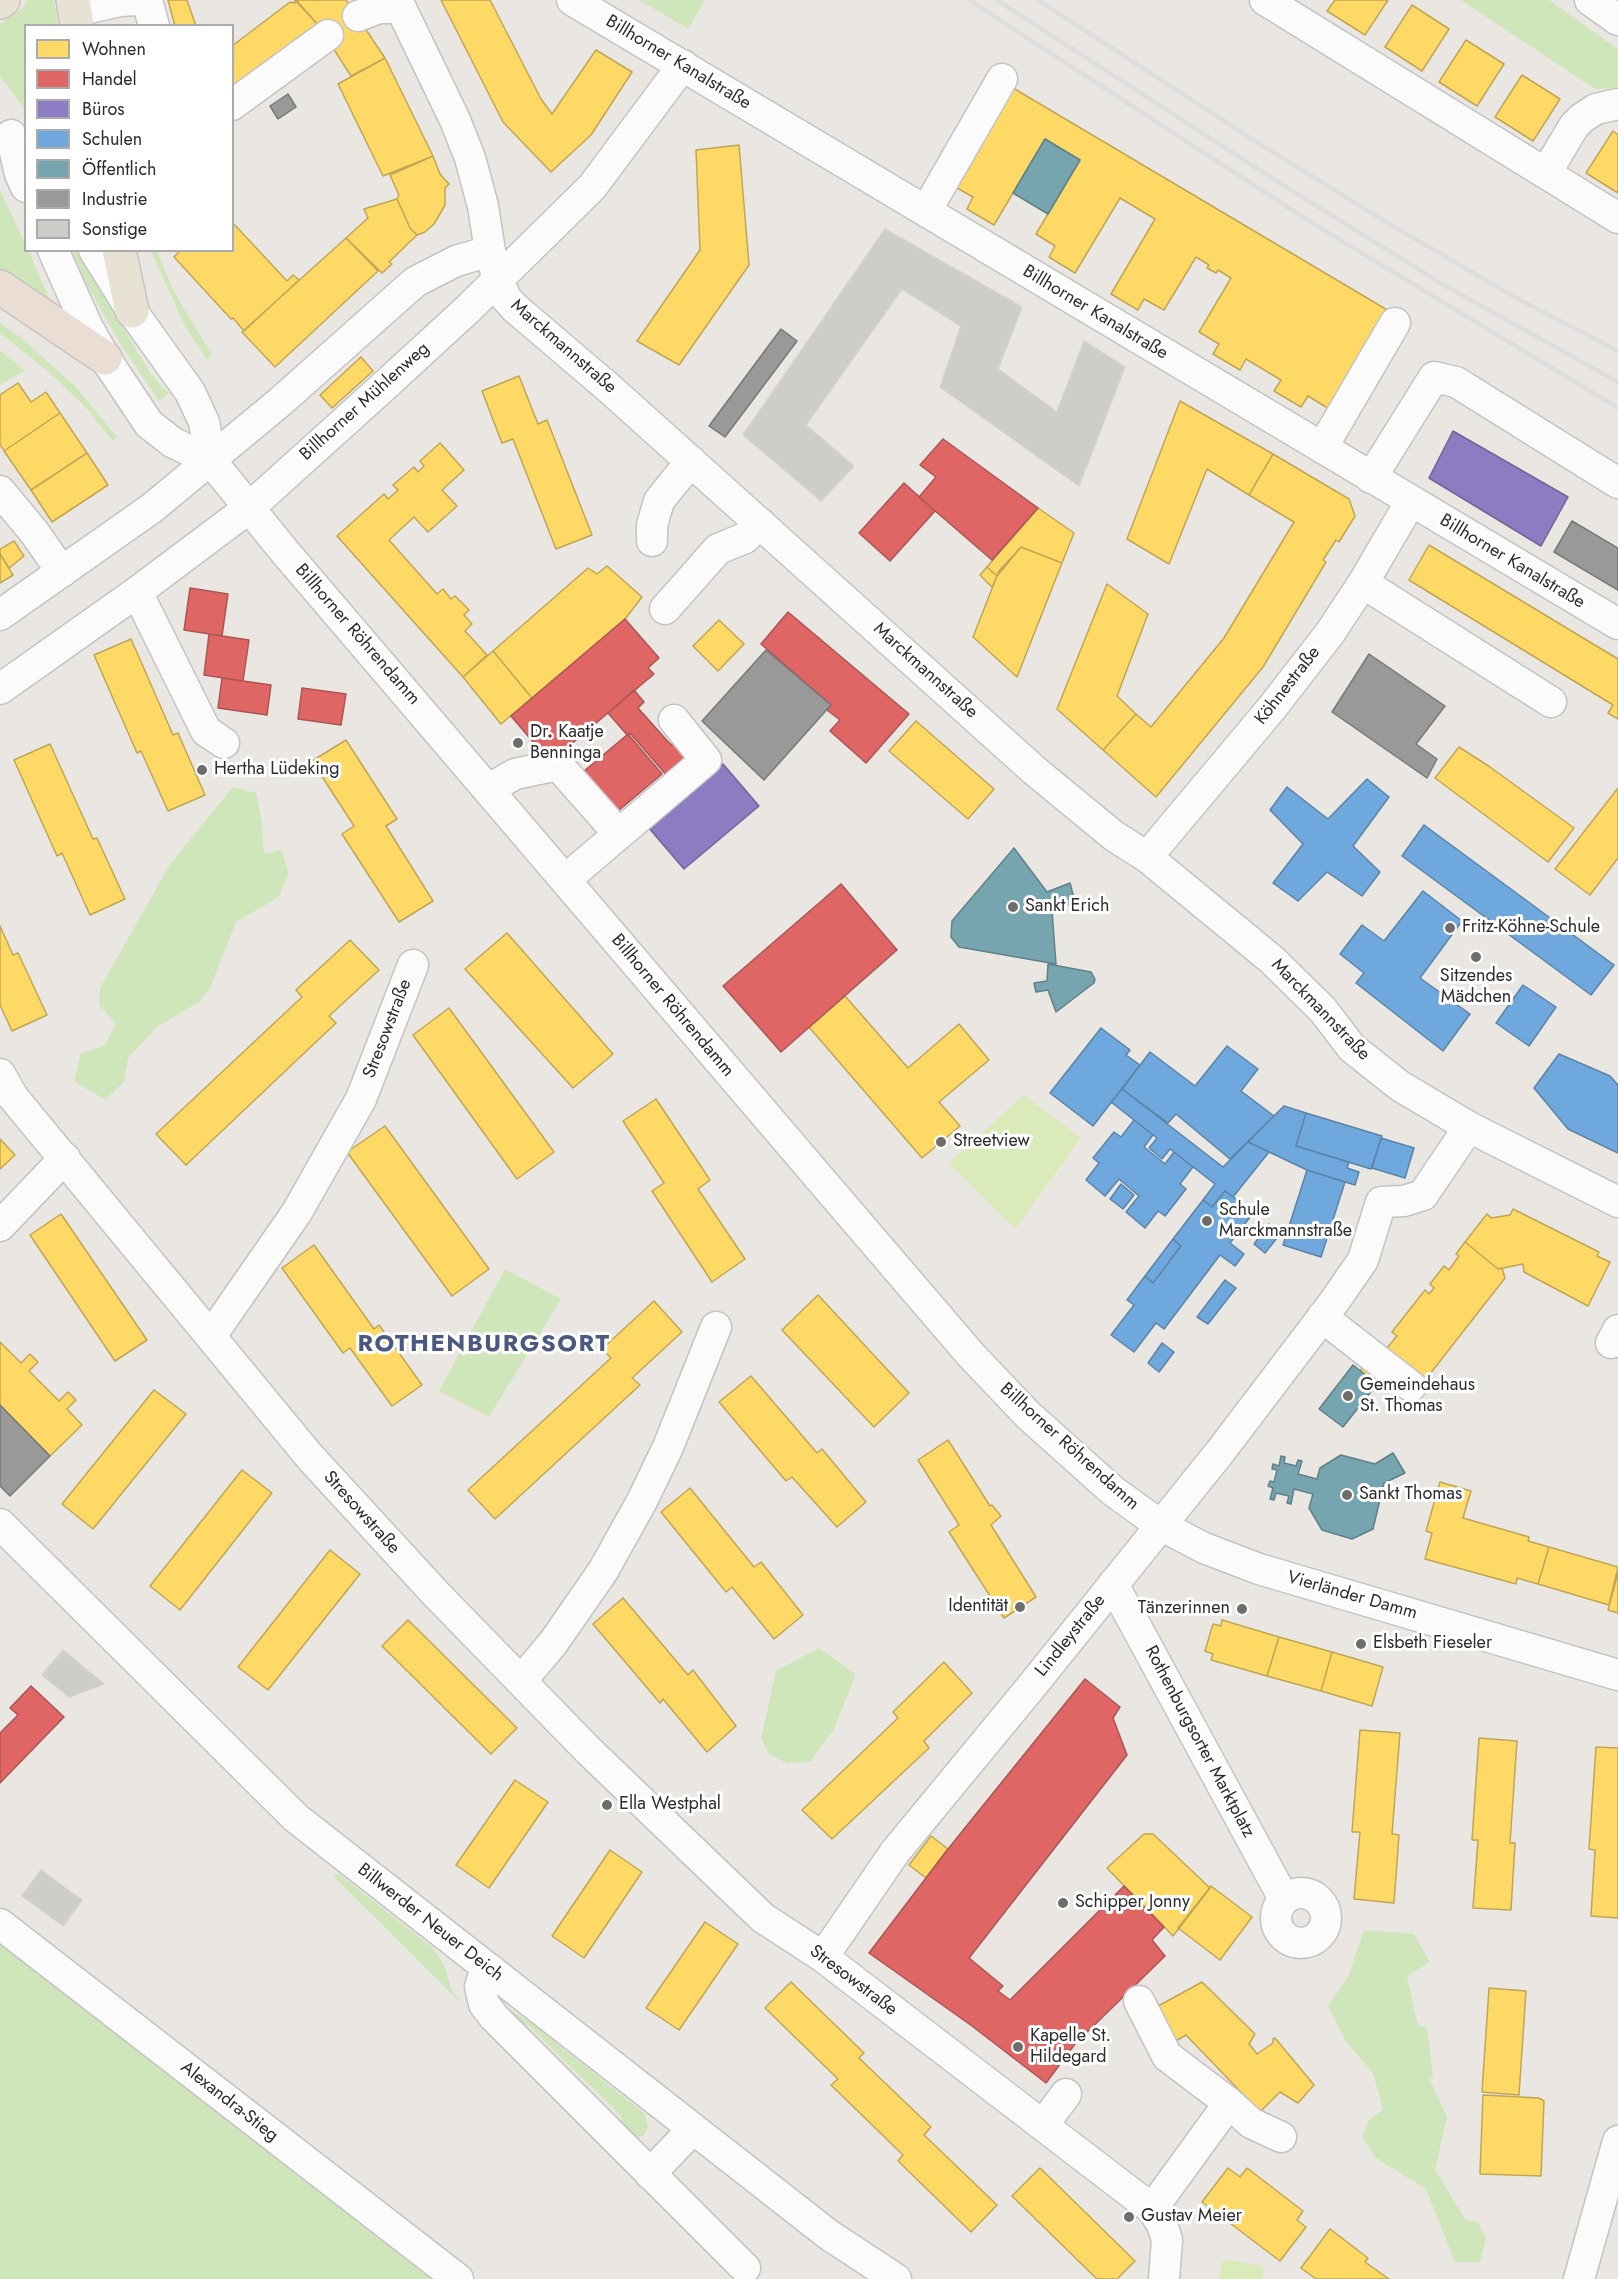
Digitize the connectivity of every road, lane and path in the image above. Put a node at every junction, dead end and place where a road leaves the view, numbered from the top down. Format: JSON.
{"nodes":[{"id":1,"x":137,"y":0,"type":"edge"},
{"id":2,"x":147,"y":0,"type":"edge"},
{"id":3,"x":572,"y":0,"type":"edge"},
{"id":4,"x":1265,"y":0,"type":"edge"},
{"id":5,"x":1590,"y":0,"type":"edge"},
{"id":6,"x":398,"y":4,"type":"edge"},
{"id":7,"x":75,"y":12,"type":"edge"},
{"id":8,"x":358,"y":16,"type":"dead end"},
{"id":9,"x":1618,"y":20,"type":"edge"},
{"id":10,"x":153,"y":24,"type":"edge"},
{"id":11,"x":328,"y":35,"type":"dead end"},
{"id":12,"x":683,"y":65,"type":"junction"},
{"id":13,"x":1002,"y":79,"type":"dead end"},
{"id":14,"x":234,"y":104,"type":"edge"},
{"id":15,"x":1618,"y":104,"type":"edge"},
{"id":16,"x":12,"y":133,"type":"edge"},
{"id":17,"x":1546,"y":173,"type":"junction"},
{"id":18,"x":24,"y":183,"type":"edge"},
{"id":19,"x":926,"y":211,"type":"junction"},
{"id":20,"x":1618,"y":218,"type":"edge"},
{"id":21,"x":490,"y":251,"type":"junction"},
{"id":22,"x":55,"y":252,"type":"edge"},
{"id":23,"x":95,"y":252,"type":"edge"},
{"id":24,"x":119,"y":252,"type":"edge"},
{"id":25,"x":498,"y":280,"type":"junction"},
{"id":26,"x":0,"y":287,"type":"edge"},
{"id":27,"x":132,"y":311,"type":"junction"},
{"id":28,"x":1395,"y":323,"type":"dead end"},
{"id":29,"x":105,"y":358,"type":"junction"},
{"id":30,"x":1322,"y":448,"type":"junction"},
{"id":31,"x":210,"y":461,"type":"junction"},
{"id":32,"x":691,"y":461,"type":"junction"},
{"id":33,"x":1371,"y":478,"type":"junction"},
{"id":34,"x":1618,"y":483,"type":"edge"},
{"id":35,"x":0,"y":491,"type":"edge"},
{"id":36,"x":1411,"y":501,"type":"junction"},
{"id":37,"x":249,"y":508,"type":"junction"},
{"id":38,"x":760,"y":524,"type":"junction"},
{"id":39,"x":652,"y":541,"type":"dead end"},
{"id":40,"x":62,"y":572,"type":"junction"},
{"id":41,"x":1363,"y":583,"type":"junction"},
{"id":42,"x":137,"y":592,"type":"junction"},
{"id":43,"x":664,"y":609,"type":"dead end"},
{"id":44,"x":0,"y":615,"type":"edge"},
{"id":45,"x":1618,"y":624,"type":"edge"},
{"id":46,"x":0,"y":688,"type":"edge"},
{"id":47,"x":1551,"y":702,"type":"dead end"},
{"id":48,"x":674,"y":720,"type":"dead end"},
{"id":49,"x":224,"y":743,"type":"dead end"},
{"id":50,"x":489,"y":789,"type":"junction"},
{"id":51,"x":619,"y":834,"type":"junction"},
{"id":52,"x":1147,"y":857,"type":"junction"},
{"id":53,"x":565,"y":880,"type":"junction"},
{"id":54,"x":412,"y":965,"type":"dead end"},
{"id":55,"x":0,"y":1074,"type":"edge"},
{"id":56,"x":1468,"y":1127,"type":"junction"},
{"id":57,"x":65,"y":1158,"type":"junction"},
{"id":58,"x":1618,"y":1202,"type":"edge"},
{"id":59,"x":0,"y":1226,"type":"edge"},
{"id":60,"x":1323,"y":1317,"type":"junction"},
{"id":61,"x":716,"y":1327,"type":"dead end"},
{"id":62,"x":210,"y":1336,"type":"junction"},
{"id":63,"x":1411,"y":1386,"type":"dead end"},
{"id":64,"x":0,"y":1524,"type":"edge"},
{"id":65,"x":1160,"y":1525,"type":"junction"},
{"id":66,"x":1113,"y":1584,"type":"junction"},
{"id":67,"x":1618,"y":1674,"type":"edge"},
{"id":68,"x":520,"y":1681,"type":"junction"},
{"id":69,"x":1284,"y":1899,"type":"dead end"},
{"id":70,"x":0,"y":1924,"type":"edge"},
{"id":71,"x":823,"y":1957,"type":"junction"},
{"id":72,"x":491,"y":1970,"type":"junction"},
{"id":73,"x":1139,"y":2001,"type":"dead end"},
{"id":74,"x":1066,"y":2094,"type":"dead end"},
{"id":75,"x":1229,"y":2103,"type":"junction"},
{"id":76,"x":1043,"y":2125,"type":"junction"},
{"id":77,"x":693,"y":2129,"type":"junction"},
{"id":78,"x":1281,"y":2137,"type":"dead end"},
{"id":79,"x":1618,"y":2141,"type":"edge"},
{"id":80,"x":650,"y":2174,"type":"junction"},
{"id":81,"x":1152,"y":2209,"type":"junction"},
{"id":82,"x":745,"y":2268,"type":"dead end"},
{"id":83,"x":458,"y":2279,"type":"edge"},
{"id":84,"x":896,"y":2279,"type":"edge"},
{"id":85,"x":1164,"y":2279,"type":"edge"},
{"id":86,"x":1579,"y":2279,"type":"edge"}],
"edges":[{"from":1,"to":7,"type":"street"},
{"from":2,"to":10,"type":"street"},
{"from":3,"to":12,"type":"street","name":"Billhorner Kanalstraße"},
{"from":4,"to":17,"type":"street"},
{"from":5,"to":9,"type":"street"},
{"from":6,"to":8,"type":"street"},
{"from":6,"to":21,"type":"street","name":"Marckmannstraße"},
{"from":11,"to":14,"type":"street"},
{"from":12,"to":19,"type":"street","name":"Billhorner Kanalstraße"},
{"from":12,"to":25,"type":"street","name":"Billhorner Mühlenweg"},
{"from":13,"to":19,"type":"street"},
{"from":15,"to":17,"type":"street"},
{"from":16,"to":18,"type":"street"},
{"from":17,"to":20,"type":"street"},
{"from":19,"to":30,"type":"street","name":"Billhorner Kanalstraße"},
{"from":21,"to":25,"type":"street","name":"Marckmannstraße"},
{"from":21,"to":31,"type":"street"},
{"from":22,"to":29,"type":"street","name":"Billhorner Röhrendamm"},
{"from":23,"to":27,"type":"street"},
{"from":24,"to":27,"type":"main road"},
{"from":25,"to":32,"type":"street","name":"Marckmannstraße"},
{"from":25,"to":37,"type":"street","name":"Billhorner Mühlenweg"},
{"from":26,"to":29,"type":"highway"},
{"from":27,"to":31,"type":"street"},
{"from":28,"to":30,"type":"street"},
{"from":29,"to":31,"type":"street","name":"Billhorner Röhrendamm"},
{"from":30,"to":33,"type":"street","name":"Billhorner Kanalstraße"},
{"from":31,"to":37,"type":"street","name":"Billhorner Röhrendamm"},
{"from":31,"to":40,"type":"street"},
{"from":32,"to":38,"type":"street","name":"Marckmannstraße"},
{"from":32,"to":39,"type":"street"},
{"from":33,"to":34,"type":"street"},
{"from":33,"to":36,"type":"street","name":"Billhorner Kanalstraße"},
{"from":35,"to":40,"type":"street"},
{"from":36,"to":41,"type":"street","name":"Köhnestraße"},
{"from":36,"to":45,"type":"street","name":"Billhorner Kanalstraße"},
{"from":37,"to":42,"type":"street","name":"Billhorner Mühlenweg"},
{"from":37,"to":50,"type":"street","name":"Billhorner Röhrendamm"},
{"from":38,"to":43,"type":"street"},
{"from":38,"to":52,"type":"street","name":"Marckmannstraße"},
{"from":40,"to":44,"type":"street"},
{"from":41,"to":47,"type":"street"},
{"from":41,"to":52,"type":"street","name":"Köhnestraße"},
{"from":42,"to":46,"type":"street","name":"Billhorner Mühlenweg"},
{"from":42,"to":49,"type":"street"},
{"from":48,"to":51,"type":"street"},
{"from":50,"to":51,"type":"street"},
{"from":50,"to":53,"type":"street","name":"Billhorner Röhrendamm"},
{"from":51,"to":53,"type":"street"},
{"from":52,"to":56,"type":"street","name":"Marckmannstraße"},
{"from":53,"to":65,"type":"street","name":"Billhorner Röhrendamm"},
{"from":54,"to":62,"type":"street","name":"Stresowstraße"},
{"from":55,"to":57,"type":"street","name":"Stresowstraße"},
{"from":56,"to":58,"type":"street","name":"Marckmannstraße"},
{"from":56,"to":60,"type":"street","name":"Lindleystraße"},
{"from":57,"to":59,"type":"street"},
{"from":57,"to":62,"type":"street","name":"Stresowstraße"},
{"from":60,"to":63,"type":"street"},
{"from":60,"to":65,"type":"street","name":"Lindleystraße"},
{"from":61,"to":68,"type":"street"},
{"from":62,"to":68,"type":"street","name":"Stresowstraße"},
{"from":64,"to":72,"type":"street","name":"Billwerder Neuer Deich"},
{"from":65,"to":66,"type":"street","name":"Lindleystraße"},
{"from":65,"to":67,"type":"street","name":"Vierländer Damm"},
{"from":66,"to":69,"type":"street","name":"Rothenburgsorter Marktplatz"},
{"from":66,"to":71,"type":"street","name":"Lindleystraße"},
{"from":68,"to":71,"type":"street","name":"Stresowstraße"},
{"from":70,"to":83,"type":"street","name":"Alexandra-Stieg"},
{"from":71,"to":76,"type":"street","name":"Stresowstraße"},
{"from":72,"to":77,"type":"street","name":"Billwerder Neuer Deich"},
{"from":72,"to":80,"type":"street"},
{"from":73,"to":75,"type":"street"},
{"from":74,"to":76,"type":"street"},
{"from":75,"to":78,"type":"street"},
{"from":75,"to":81,"type":"street"},
{"from":76,"to":81,"type":"street","name":"Stresowstraße"},
{"from":77,"to":80,"type":"street"},
{"from":77,"to":84,"type":"street","name":"Billwerder Neuer Deich"},
{"from":79,"to":86,"type":"street"},
{"from":80,"to":82,"type":"street"},
{"from":81,"to":85,"type":"street","name":"Stresowstraße"}]}
